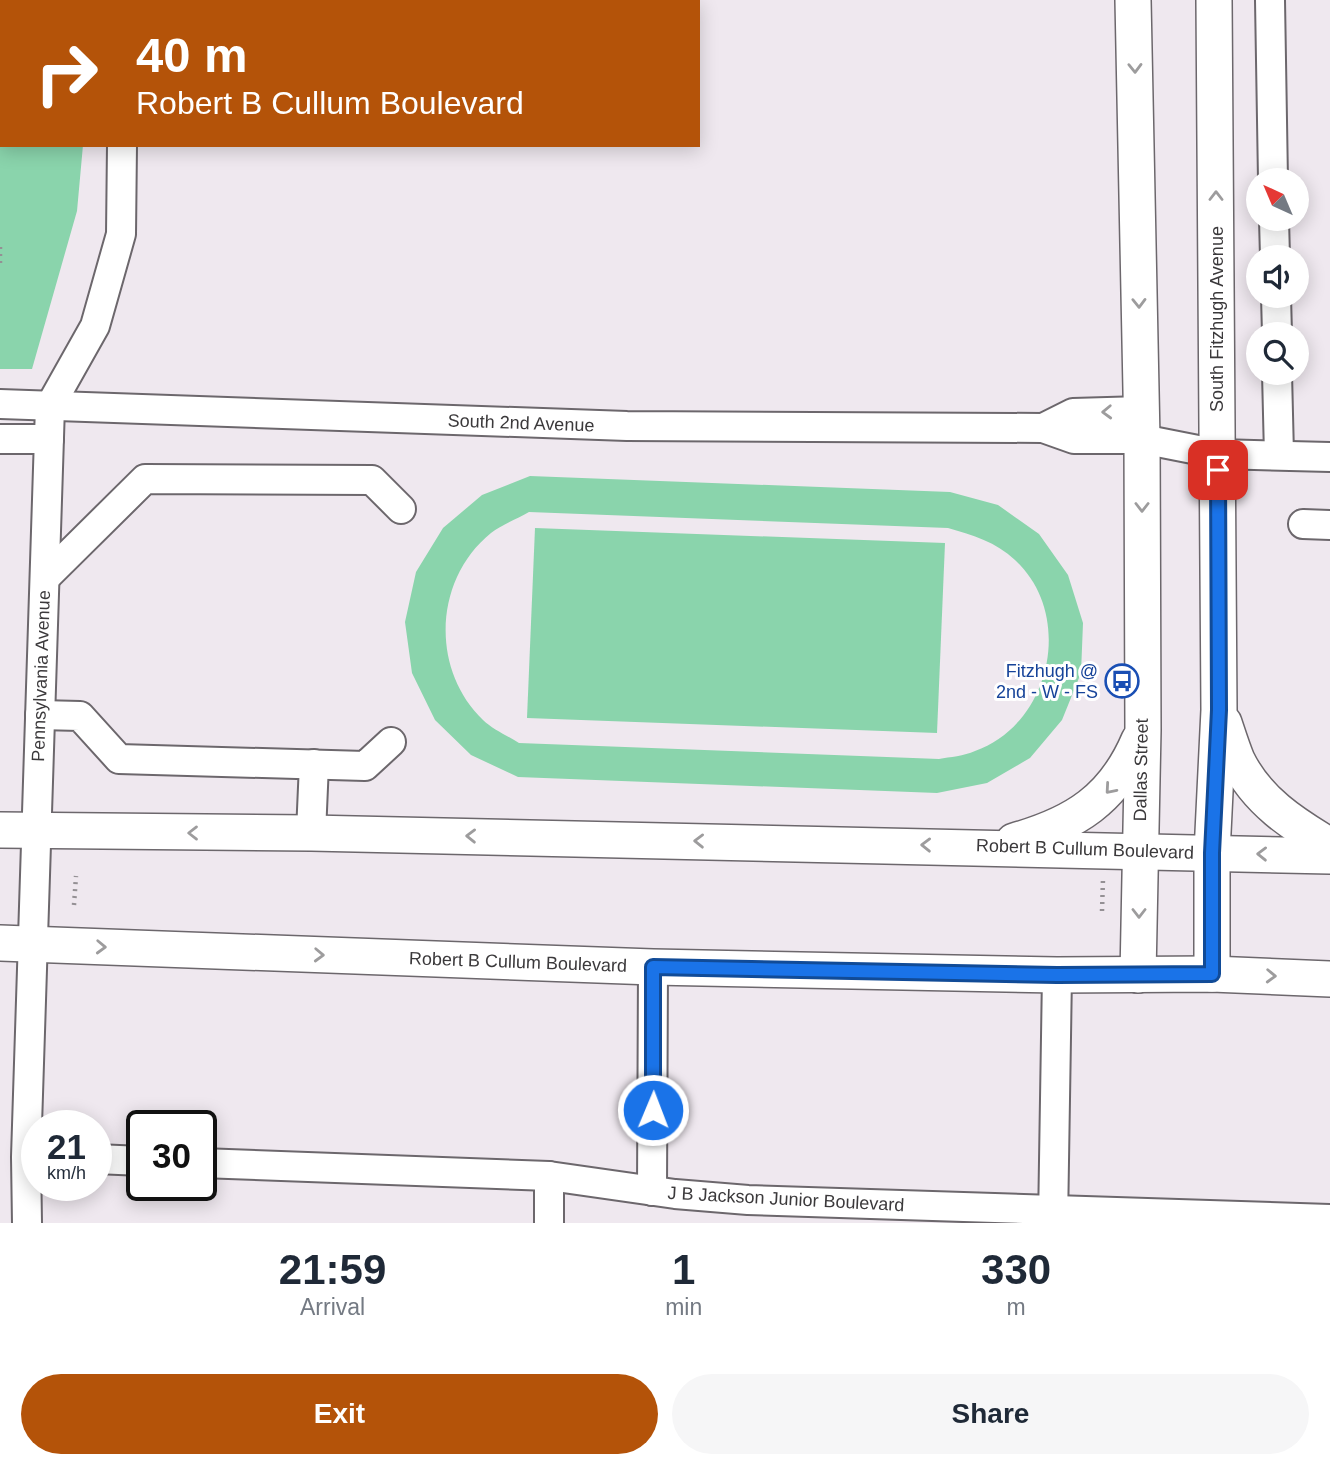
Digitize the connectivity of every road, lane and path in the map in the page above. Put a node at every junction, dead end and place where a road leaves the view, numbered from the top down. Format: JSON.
{"nodes":[{"id":1,"x":1133,"y":0,"type":"edge"},
{"id":2,"x":1214,"y":0,"type":"edge"},
{"id":3,"x":1270,"y":0,"type":"edge"},
{"id":4,"x":122,"y":147,"type":"edge"},
{"id":5,"x":1273,"y":168,"type":"edge"},
{"id":6,"x":0,"y":247,"type":"edge"},
{"id":7,"x":0,"y":267,"type":"edge"},
{"id":8,"x":1277,"y":385,"type":"edge"},
{"id":9,"x":0,"y":404,"type":"edge"},
{"id":10,"x":50,"y":406,"type":"junction"},
{"id":11,"x":1142,"y":425,"type":"junction"},
{"id":12,"x":0,"y":439,"type":"edge"},
{"id":13,"x":49,"y":439,"type":"junction"},
{"id":14,"x":1218,"y":454,"type":"junction"},
{"id":15,"x":1279,"y":455,"type":"junction"},
{"id":16,"x":1330,"y":457,"type":"edge"},
{"id":17,"x":401,"y":509,"type":"dead end"},
{"id":18,"x":45,"y":578,"type":"junction"},
{"id":19,"x":1219,"y":710,"type":"junction"},
{"id":20,"x":40,"y":715,"type":"junction"},
{"id":21,"x":1143,"y":730,"type":"junction"},
{"id":22,"x":391,"y":742,"type":"dead end"},
{"id":23,"x":314,"y":764,"type":"junction"},
{"id":24,"x":0,"y":830,"type":"edge"},
{"id":25,"x":37,"y":832,"type":"junction"},
{"id":26,"x":311,"y":833,"type":"junction"},
{"id":27,"x":1330,"y":846,"type":"edge"},
{"id":28,"x":995,"y":847,"type":"junction"},
{"id":29,"x":1139,"y":851,"type":"junction"},
{"id":30,"x":1212,"y":853,"type":"junction"},
{"id":31,"x":1330,"y":856,"type":"edge"},
{"id":32,"x":76,"y":876,"type":"dead end"},
{"id":33,"x":1103,"y":878,"type":"dead end"},
{"id":34,"x":74,"y":905,"type":"dead end"},
{"id":35,"x":1102,"y":911,"type":"dead end"},
{"id":36,"x":17,"y":944,"type":"edge"},
{"id":37,"x":653,"y":967,"type":"junction"},
{"id":38,"x":1212,"y":974,"type":"junction"},
{"id":39,"x":1057,"y":975,"type":"junction"},
{"id":40,"x":1138,"y":975,"type":"junction"},
{"id":41,"x":1330,"y":979,"type":"edge"},
{"id":42,"x":21,"y":1157,"type":"edge"},
{"id":43,"x":217,"y":1164,"type":"edge"},
{"id":44,"x":549,"y":1176,"type":"junction"},
{"id":45,"x":652,"y":1191,"type":"junction"},
{"id":46,"x":25,"y":1201,"type":"edge"},
{"id":47,"x":1053,"y":1217,"type":"edge"},
{"id":48,"x":1330,"y":1219,"type":"edge"},
{"id":49,"x":27,"y":1223,"type":"edge"},
{"id":50,"x":549,"y":1223,"type":"edge"}],
"edges":[{"from":1,"to":11,"type":"main road","one_way":true},
{"from":14,"to":2,"type":"main road","name":"South Fitzhugh Avenue","one_way":true},
{"from":3,"to":5,"type":"street"},
{"from":4,"to":10,"type":"street","name":"Pennsylvania Avenue"},
{"from":6,"to":7,"type":"path"},
{"from":8,"to":15,"type":"street"},
{"from":9,"to":10,"type":"street","name":"South 2nd Avenue"},
{"from":10,"to":11,"type":"street","name":"South 2nd Avenue"},
{"from":10,"to":13,"type":"street","name":"Pennsylvania Avenue"},
{"from":11,"to":14,"type":"street","name":"South 2nd Avenue"},
{"from":11,"to":21,"type":"main road","name":"Dallas Street","one_way":true},
{"from":12,"to":13,"type":"street"},
{"from":13,"to":18,"type":"street","name":"Pennsylvania Avenue"},
{"from":14,"to":15,"type":"street","name":"South 2nd Avenue"},
{"from":14,"to":19,"type":"main road","name":"South Fitzhugh Avenue"},
{"from":15,"to":16,"type":"street","name":"South 2nd Avenue"},
{"from":17,"to":18,"type":"street"},
{"from":18,"to":20,"type":"street","name":"Pennsylvania Avenue"},
{"from":19,"to":27,"type":"main road"},
{"from":19,"to":30,"type":"main road","name":"South Fitzhugh Avenue"},
{"from":20,"to":23,"type":"street"},
{"from":20,"to":25,"type":"street","name":"Pennsylvania Avenue"},
{"from":21,"to":28,"type":"main road","one_way":true},
{"from":21,"to":29,"type":"main road","name":"Dallas Street"},
{"from":22,"to":23,"type":"street"},
{"from":23,"to":26,"type":"street"},
{"from":24,"to":25,"type":"main road","name":"Robert B Cullum Boulevard"},
{"from":26,"to":25,"type":"main road","name":"Robert B Cullum Boulevard","one_way":true},
{"from":25,"to":36,"type":"street","name":"Pennsylvania Avenue"},
{"from":28,"to":26,"type":"main road","name":"Robert B Cullum Boulevard","one_way":true},
{"from":28,"to":29,"type":"main road","name":"Robert B Cullum Boulevard"},
{"from":29,"to":30,"type":"main road","name":"Robert B Cullum Boulevard"},
{"from":29,"to":40,"type":"main road","name":"Dallas Street","one_way":true},
{"from":31,"to":30,"type":"main road","name":"Robert B Cullum Boulevard","one_way":true},
{"from":30,"to":38,"type":"main road","name":"South Fitzhugh Avenue"},
{"from":32,"to":34,"type":"path"},
{"from":33,"to":35,"type":"path"},
{"from":36,"to":37,"type":"main road","name":"Robert B Cullum Boulevard","one_way":true},
{"from":36,"to":42,"type":"street","name":"Pennsylvania Avenue"},
{"from":37,"to":39,"type":"main road","name":"Robert B Cullum Boulevard"},
{"from":37,"to":45,"type":"street"},
{"from":38,"to":40,"type":"main road","name":"Robert B Cullum Boulevard"},
{"from":38,"to":41,"type":"main road","name":"Robert B Cullum Boulevard","one_way":true},
{"from":39,"to":40,"type":"main road","name":"Robert B Cullum Boulevard"},
{"from":39,"to":47,"type":"street"},
{"from":43,"to":44,"type":"street","name":"J B Jackson Junior Boulevard"},
{"from":44,"to":45,"type":"street","name":"J B Jackson Junior Boulevard"},
{"from":44,"to":50,"type":"street"},
{"from":45,"to":47,"type":"street","name":"J B Jackson Junior Boulevard"},
{"from":46,"to":49,"type":"street","name":"Pennsylvania Avenue"},
{"from":47,"to":48,"type":"street","name":"J B Jackson Junior Boulevard"}]}
